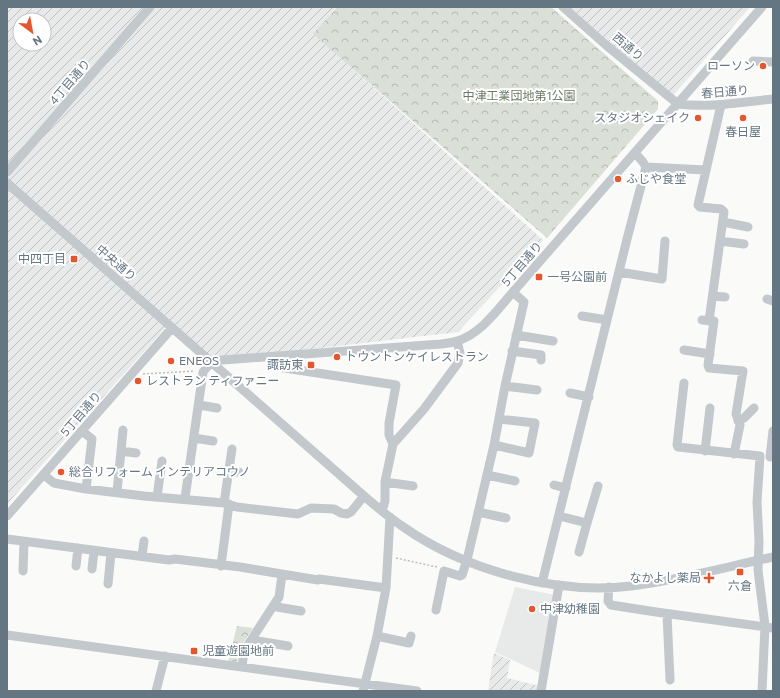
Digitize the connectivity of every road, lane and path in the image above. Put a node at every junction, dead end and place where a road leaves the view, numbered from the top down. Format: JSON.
{"nodes":[{"id":1,"x":150,"y":7,"type":"edge"},
{"id":2,"x":563,"y":7,"type":"edge"},
{"id":3,"x":762,"y":7,"type":"edge"},
{"id":4,"x":753,"y":61,"type":"dead end"},
{"id":5,"x":773,"y":62,"type":"edge"},
{"id":6,"x":773,"y":99,"type":"edge"},
{"id":7,"x":678,"y":104,"type":"junction"},
{"id":8,"x":721,"y":105,"type":"junction"},
{"id":9,"x":635,"y":153,"type":"junction"},
{"id":10,"x":646,"y":167,"type":"junction"},
{"id":11,"x":706,"y":170,"type":"junction"},
{"id":12,"x":7,"y":172,"type":"edge"},
{"id":13,"x":7,"y":183,"type":"edge"},
{"id":14,"x":723,"y":222,"type":"junction"},
{"id":15,"x":748,"y":227,"type":"dead end"},
{"id":16,"x":720,"y":241,"type":"junction"},
{"id":17,"x":744,"y":244,"type":"dead end"},
{"id":18,"x":667,"y":246,"type":"dead end"},
{"id":19,"x":619,"y":272,"type":"junction"},
{"id":20,"x":513,"y":292,"type":"junction"},
{"id":21,"x":713,"y":296,"type":"junction"},
{"id":22,"x":725,"y":297,"type":"dead end"},
{"id":23,"x":582,"y":316,"type":"dead end"},
{"id":24,"x":607,"y":320,"type":"junction"},
{"id":25,"x":172,"y":328,"type":"junction"},
{"id":26,"x":516,"y":335,"type":"junction"},
{"id":27,"x":457,"y":341,"type":"junction"},
{"id":28,"x":553,"y":341,"type":"dead end"},
{"id":29,"x":684,"y":350,"type":"dead end"},
{"id":30,"x":512,"y":351,"type":"junction"},
{"id":31,"x":710,"y":354,"type":"junction"},
{"id":32,"x":276,"y":356,"type":"junction"},
{"id":33,"x":541,"y":360,"type":"dead end"},
{"id":34,"x":210,"y":361,"type":"junction"},
{"id":35,"x":205,"y":370,"type":"junction"},
{"id":36,"x":134,"y":371,"type":"junction"},
{"id":37,"x":685,"y":383,"type":"dead end"},
{"id":38,"x":505,"y":386,"type":"junction"},
{"id":39,"x":537,"y":390,"type":"dead end"},
{"id":40,"x":570,"y":393,"type":"dead end"},
{"id":41,"x":589,"y":397,"type":"junction"},
{"id":42,"x":199,"y":405,"type":"junction"},
{"id":43,"x":217,"y":408,"type":"dead end"},
{"id":44,"x":754,"y":408,"type":"dead end"},
{"id":45,"x":711,"y":413,"type":"dead end"},
{"id":46,"x":499,"y":420,"type":"junction"},
{"id":47,"x":738,"y":421,"type":"junction"},
{"id":48,"x":123,"y":430,"type":"dead end"},
{"id":49,"x":82,"y":431,"type":"junction"},
{"id":50,"x":773,"y":431,"type":"edge"},
{"id":51,"x":194,"y":438,"type":"junction"},
{"id":52,"x":213,"y":441,"type":"dead end"},
{"id":53,"x":393,"y":444,"type":"junction"},
{"id":54,"x":494,"y":445,"type":"junction"},
{"id":55,"x":232,"y":450,"type":"dead end"},
{"id":56,"x":121,"y":451,"type":"junction"},
{"id":57,"x":704,"y":451,"type":"junction"},
{"id":58,"x":136,"y":453,"type":"dead end"},
{"id":59,"x":734,"y":454,"type":"junction"},
{"id":60,"x":768,"y":457,"type":"edge"},
{"id":61,"x":162,"y":461,"type":"dead end"},
{"id":62,"x":229,"y":471,"type":"junction"},
{"id":63,"x":239,"y":472,"type":"dead end"},
{"id":64,"x":44,"y":475,"type":"junction"},
{"id":65,"x":487,"y":475,"type":"junction"},
{"id":66,"x":514,"y":481,"type":"dead end"},
{"id":67,"x":385,"y":482,"type":"junction"},
{"id":68,"x":554,"y":485,"type":"dead end"},
{"id":69,"x":413,"y":486,"type":"dead end"},
{"id":70,"x":566,"y":488,"type":"junction"},
{"id":71,"x":86,"y":489,"type":"junction"},
{"id":72,"x":598,"y":491,"type":"dead end"},
{"id":73,"x":117,"y":492,"type":"junction"},
{"id":74,"x":364,"y":496,"type":"junction"},
{"id":75,"x":157,"y":497,"type":"junction"},
{"id":76,"x":185,"y":498,"type":"junction"},
{"id":77,"x":226,"y":503,"type":"junction"},
{"id":78,"x":382,"y":510,"type":"junction"},
{"id":79,"x":478,"y":512,"type":"junction"},
{"id":80,"x":7,"y":516,"type":"edge"},
{"id":81,"x":559,"y":516,"type":"junction"},
{"id":82,"x":390,"y":517,"type":"junction"},
{"id":83,"x":506,"y":518,"type":"dead end"},
{"id":84,"x":587,"y":523,"type":"junction"},
{"id":85,"x":7,"y":539,"type":"edge"},
{"id":86,"x":144,"y":541,"type":"dead end"},
{"id":87,"x":24,"y":542,"type":"junction"},
{"id":88,"x":78,"y":548,"type":"junction"},
{"id":89,"x":583,"y":548,"type":"dead end"},
{"id":90,"x":94,"y":550,"type":"junction"},
{"id":91,"x":112,"y":553,"type":"junction"},
{"id":92,"x":142,"y":556,"type":"junction"},
{"id":93,"x":773,"y":557,"type":"edge"},
{"id":94,"x":388,"y":558,"type":"junction"},
{"id":95,"x":467,"y":560,"type":"junction"},
{"id":96,"x":759,"y":560,"type":"junction"},
{"id":97,"x":76,"y":566,"type":"dead end"},
{"id":98,"x":221,"y":566,"type":"junction"},
{"id":99,"x":92,"y":569,"type":"dead end"},
{"id":100,"x":444,"y":570,"type":"junction"},
{"id":101,"x":23,"y":571,"type":"dead end"},
{"id":102,"x":282,"y":575,"type":"junction"},
{"id":103,"x":542,"y":582,"type":"junction"},
{"id":104,"x":108,"y":584,"type":"dead end"},
{"id":105,"x":559,"y":585,"type":"junction"},
{"id":106,"x":609,"y":587,"type":"junction"},
{"id":107,"x":386,"y":588,"type":"junction"},
{"id":108,"x":274,"y":605,"type":"junction"},
{"id":109,"x":436,"y":610,"type":"dead end"},
{"id":110,"x":301,"y":611,"type":"dead end"},
{"id":111,"x":668,"y":614,"type":"junction"},
{"id":112,"x":769,"y":627,"type":"edge"},
{"id":113,"x":7,"y":635,"type":"edge"},
{"id":114,"x":377,"y":636,"type":"junction"},
{"id":115,"x":411,"y":636,"type":"dead end"},
{"id":116,"x":252,"y":640,"type":"junction"},
{"id":117,"x":288,"y":646,"type":"dead end"},
{"id":118,"x":165,"y":656,"type":"junction"},
{"id":119,"x":242,"y":667,"type":"junction"},
{"id":120,"x":667,"y":675,"type":"dead end"},
{"id":121,"x":364,"y":687,"type":"edge"},
{"id":122,"x":156,"y":691,"type":"edge"},
{"id":123,"x":417,"y":691,"type":"edge"},
{"id":124,"x":541,"y":691,"type":"edge"},
{"id":125,"x":762,"y":691,"type":"edge"}],
"edges":[{"from":1,"to":12,"type":"street","name":"4丁目通り"},
{"from":2,"to":7,"type":"street","name":"西通り"},
{"from":3,"to":7,"type":"street","name":"5丁目通り"},
{"from":4,"to":5,"type":"street"},
{"from":6,"to":8,"type":"street","name":"春日通り"},
{"from":7,"to":8,"type":"street","name":"春日通り"},
{"from":7,"to":9,"type":"street","name":"5丁目通り"},
{"from":8,"to":11,"type":"street"},
{"from":9,"to":10,"type":"street"},
{"from":9,"to":20,"type":"street","name":"5丁目通り"},
{"from":10,"to":11,"type":"street"},
{"from":10,"to":19,"type":"street"},
{"from":11,"to":14,"type":"street"},
{"from":13,"to":25,"type":"street","name":"中央通り"},
{"from":14,"to":15,"type":"street"},
{"from":14,"to":16,"type":"street"},
{"from":16,"to":17,"type":"street"},
{"from":16,"to":21,"type":"street"},
{"from":18,"to":19,"type":"street"},
{"from":19,"to":24,"type":"street"},
{"from":20,"to":26,"type":"street"},
{"from":20,"to":27,"type":"street","name":"5丁目通り"},
{"from":21,"to":22,"type":"street"},
{"from":21,"to":31,"type":"street"},
{"from":23,"to":24,"type":"street"},
{"from":24,"to":41,"type":"street"},
{"from":25,"to":34,"type":"street","name":"中央通り"},
{"from":25,"to":36,"type":"street","name":"5丁目通り"},
{"from":26,"to":28,"type":"street"},
{"from":26,"to":30,"type":"street"},
{"from":27,"to":32,"type":"street","name":"5丁目通り"},
{"from":27,"to":53,"type":"street"},
{"from":29,"to":31,"type":"street"},
{"from":30,"to":33,"type":"street"},
{"from":30,"to":38,"type":"street"},
{"from":31,"to":47,"type":"street"},
{"from":32,"to":34,"type":"street","name":"5丁目通り"},
{"from":32,"to":53,"type":"street"},
{"from":34,"to":35,"type":"street"},
{"from":34,"to":74,"type":"street","name":"中央通り"},
{"from":35,"to":36,"type":"path"},
{"from":35,"to":42,"type":"street"},
{"from":36,"to":49,"type":"street","name":"5丁目通り"},
{"from":37,"to":57,"type":"street"},
{"from":38,"to":39,"type":"street"},
{"from":38,"to":46,"type":"street"},
{"from":40,"to":41,"type":"street"},
{"from":41,"to":70,"type":"street"},
{"from":42,"to":43,"type":"street"},
{"from":42,"to":51,"type":"street"},
{"from":44,"to":47,"type":"street"},
{"from":45,"to":57,"type":"street"},
{"from":46,"to":54,"type":"street"},
{"from":46,"to":54,"type":"street"},
{"from":47,"to":59,"type":"street"},
{"from":48,"to":56,"type":"street"},
{"from":49,"to":64,"type":"street","name":"5丁目通り"},
{"from":49,"to":71,"type":"street"},
{"from":50,"to":60,"type":"street"},
{"from":51,"to":52,"type":"street"},
{"from":51,"to":76,"type":"street"},
{"from":53,"to":67,"type":"street"},
{"from":54,"to":65,"type":"street"},
{"from":55,"to":62,"type":"street"},
{"from":56,"to":58,"type":"street"},
{"from":56,"to":73,"type":"street"},
{"from":57,"to":59,"type":"street"},
{"from":59,"to":60,"type":"street"},
{"from":60,"to":96,"type":"street"},
{"from":61,"to":75,"type":"street"},
{"from":62,"to":63,"type":"street"},
{"from":62,"to":77,"type":"street"},
{"from":64,"to":71,"type":"street"},
{"from":64,"to":80,"type":"street","name":"5丁目通り"},
{"from":65,"to":66,"type":"street"},
{"from":65,"to":79,"type":"street"},
{"from":67,"to":69,"type":"street"},
{"from":67,"to":78,"type":"street"},
{"from":68,"to":70,"type":"street"},
{"from":70,"to":81,"type":"street"},
{"from":71,"to":73,"type":"street"},
{"from":72,"to":84,"type":"street"},
{"from":73,"to":75,"type":"street"},
{"from":74,"to":77,"type":"street"},
{"from":74,"to":78,"type":"street","name":"中央通り"},
{"from":75,"to":76,"type":"street"},
{"from":76,"to":77,"type":"street"},
{"from":77,"to":98,"type":"street"},
{"from":78,"to":82,"type":"street","name":"中央通り"},
{"from":79,"to":83,"type":"street"},
{"from":79,"to":95,"type":"street"},
{"from":81,"to":84,"type":"street"},
{"from":81,"to":103,"type":"street"},
{"from":82,"to":94,"type":"street"},
{"from":82,"to":95,"type":"street","name":"中央通り"},
{"from":84,"to":89,"type":"street"},
{"from":85,"to":87,"type":"street"},
{"from":86,"to":92,"type":"street"},
{"from":87,"to":88,"type":"street"},
{"from":87,"to":101,"type":"street"},
{"from":88,"to":90,"type":"street"},
{"from":88,"to":97,"type":"street"},
{"from":90,"to":91,"type":"street"},
{"from":90,"to":99,"type":"street"},
{"from":91,"to":92,"type":"street"},
{"from":91,"to":104,"type":"street"},
{"from":92,"to":98,"type":"street"},
{"from":93,"to":96,"type":"street","name":"中央通り"},
{"from":94,"to":100,"type":"path"},
{"from":94,"to":107,"type":"street"},
{"from":95,"to":100,"type":"street"},
{"from":95,"to":103,"type":"street","name":"中央通り"},
{"from":96,"to":106,"type":"street","name":"中央通り"},
{"from":96,"to":112,"type":"street"},
{"from":98,"to":102,"type":"street"},
{"from":100,"to":109,"type":"street"},
{"from":102,"to":107,"type":"street"},
{"from":102,"to":108,"type":"street"},
{"from":103,"to":105,"type":"street","name":"中央通り"},
{"from":105,"to":106,"type":"street","name":"中央通り"},
{"from":105,"to":124,"type":"street"},
{"from":106,"to":111,"type":"street"},
{"from":107,"to":114,"type":"street"},
{"from":108,"to":110,"type":"street"},
{"from":108,"to":116,"type":"street"},
{"from":111,"to":112,"type":"street"},
{"from":111,"to":120,"type":"street"},
{"from":112,"to":125,"type":"street"},
{"from":113,"to":118,"type":"street"},
{"from":114,"to":115,"type":"street"},
{"from":114,"to":121,"type":"street"},
{"from":116,"to":117,"type":"street"},
{"from":116,"to":119,"type":"street"},
{"from":118,"to":119,"type":"street"},
{"from":118,"to":122,"type":"street"},
{"from":119,"to":121,"type":"street"},
{"from":121,"to":123,"type":"street"}]}
